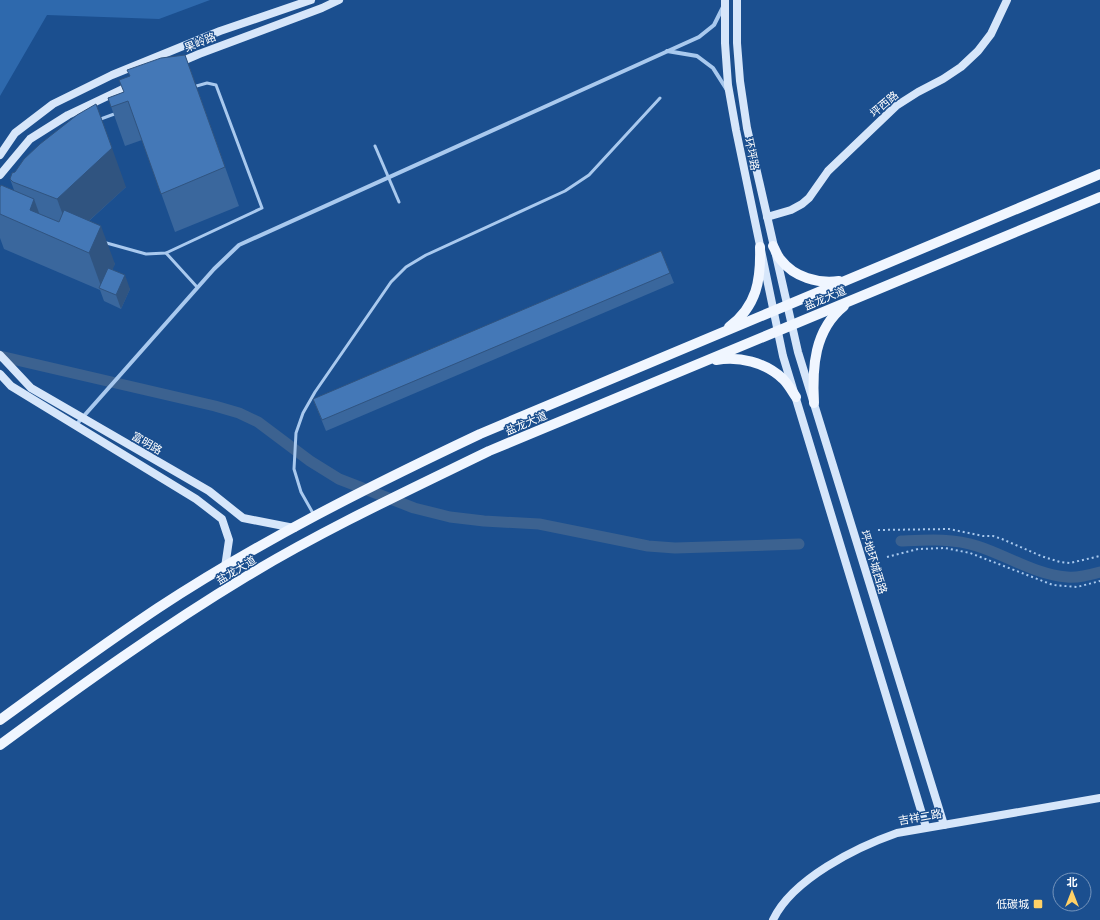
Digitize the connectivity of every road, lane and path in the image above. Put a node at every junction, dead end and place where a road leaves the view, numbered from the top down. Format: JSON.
{"nodes":[{"id":1,"x":311,"y":0,"type":"edge"},
{"id":2,"x":339,"y":0,"type":"edge"},
{"id":3,"x":737,"y":0,"type":"edge"},
{"id":4,"x":1007,"y":0,"type":"edge"},
{"id":5,"x":725,"y":2,"type":"edge"},
{"id":6,"x":667,"y":51,"type":"junction"},
{"id":7,"x":171,"y":66,"type":"edge"},
{"id":8,"x":136,"y":83,"type":"edge"},
{"id":9,"x":192,"y":88,"type":"edge"},
{"id":10,"x":730,"y":95,"type":"junction"},
{"id":11,"x":660,"y":98,"type":"dead end"},
{"id":12,"x":120,"y":112,"type":"edge"},
{"id":13,"x":91,"y":122,"type":"edge"},
{"id":14,"x":375,"y":146,"type":"dead end"},
{"id":15,"x":0,"y":155,"type":"edge"},
{"id":16,"x":1100,"y":174,"type":"edge"},
{"id":17,"x":0,"y":175,"type":"edge"},
{"id":18,"x":389,"y":176,"type":"junction"},
{"id":19,"x":1100,"y":197,"type":"edge"},
{"id":20,"x":399,"y":202,"type":"dead end"},
{"id":21,"x":767,"y":217,"type":"junction"},
{"id":22,"x":99,"y":240,"type":"edge"},
{"id":23,"x":773,"y":246,"type":"junction"},
{"id":24,"x":760,"y":247,"type":"junction"},
{"id":25,"x":166,"y":253,"type":"junction"},
{"id":26,"x":848,"y":280,"type":"junction"},
{"id":27,"x":197,"y":287,"type":"junction"},
{"id":28,"x":852,"y":300,"type":"junction"},
{"id":29,"x":787,"y":305,"type":"junction"},
{"id":30,"x":773,"y":311,"type":"junction"},
{"id":31,"x":792,"y":325,"type":"junction"},
{"id":32,"x":778,"y":331,"type":"junction"},
{"id":33,"x":721,"y":333,"type":"junction"},
{"id":34,"x":0,"y":355,"type":"edge"},
{"id":35,"x":704,"y":362,"type":"junction"},
{"id":36,"x":2,"y":376,"type":"edge"},
{"id":37,"x":796,"y":396,"type":"junction"},
{"id":38,"x":814,"y":403,"type":"junction"},
{"id":39,"x":82,"y":417,"type":"junction"},
{"id":40,"x":75,"y":426,"type":"junction"},
{"id":41,"x":314,"y":517,"type":"junction"},
{"id":42,"x":294,"y":528,"type":"junction"},
{"id":43,"x":878,"y":530,"type":"dead end"},
{"id":44,"x":1100,"y":556,"type":"edge"},
{"id":45,"x":887,"y":557,"type":"dead end"},
{"id":46,"x":225,"y":567,"type":"junction"},
{"id":47,"x":1100,"y":581,"type":"edge"},
{"id":48,"x":0,"y":720,"type":"edge"},
{"id":49,"x":0,"y":745,"type":"edge"},
{"id":50,"x":1100,"y":798,"type":"edge"},
{"id":51,"x":944,"y":824,"type":"junction"},
{"id":52,"x":926,"y":828,"type":"junction"},
{"id":53,"x":773,"y":920,"type":"edge"}],
"edges":[{"from":1,"to":15,"type":"main road","name":"果岭路"},
{"from":2,"to":7,"type":"main road","name":"果岭路"},
{"from":3,"to":21,"type":"main road","name":"环坪路"},
{"from":4,"to":21,"type":"main road","name":"坪西路"},
{"from":5,"to":6,"type":"street"},
{"from":5,"to":10,"type":"main road","name":"环坪路"},
{"from":6,"to":10,"type":"street"},
{"from":6,"to":18,"type":"street"},
{"from":8,"to":17,"type":"main road"},
{"from":9,"to":25,"type":"lane"},
{"from":10,"to":24,"type":"main road","name":"环坪路"},
{"from":11,"to":41,"type":"lane"},
{"from":12,"to":13,"type":"lane"},
{"from":14,"to":18,"type":"lane"},
{"from":16,"to":26,"type":"main road","name":"盐龙大道"},
{"from":18,"to":20,"type":"lane"},
{"from":18,"to":27,"type":"street"},
{"from":19,"to":28,"type":"main road","name":"盐龙大道"},
{"from":21,"to":23,"type":"main road","name":"环坪路"},
{"from":22,"to":25,"type":"lane"},
{"from":23,"to":26,"type":"main road"},
{"from":23,"to":29,"type":"main road","name":"环坪路"},
{"from":24,"to":30,"type":"main road","name":"环坪路"},
{"from":24,"to":33,"type":"main road"},
{"from":25,"to":27,"type":"lane"},
{"from":26,"to":29,"type":"main road","name":"盐龙大道"},
{"from":27,"to":39,"type":"street"},
{"from":28,"to":31,"type":"main road","name":"盐龙大道"},
{"from":28,"to":38,"type":"main road"},
{"from":29,"to":30,"type":"main road","name":"盐龙大道"},
{"from":29,"to":31,"type":"main road","name":"坪地环城西路"},
{"from":30,"to":32,"type":"main road"},
{"from":30,"to":33,"type":"main road","name":"盐龙大道"},
{"from":31,"to":32,"type":"main road","name":"盐龙大道"},
{"from":31,"to":38,"type":"main road","name":"坪地环城西路"},
{"from":32,"to":35,"type":"main road","name":"盐龙大道"},
{"from":32,"to":37,"type":"main road"},
{"from":33,"to":41,"type":"main road","name":"盐龙大道"},
{"from":34,"to":39,"type":"main road","name":"富明路"},
{"from":35,"to":37,"type":"main road"},
{"from":35,"to":49,"type":"main road","name":"盐龙大道"},
{"from":36,"to":40,"type":"main road","name":"富明路"},
{"from":37,"to":52,"type":"main road"},
{"from":38,"to":51,"type":"main road","name":"坪地环城西路"},
{"from":39,"to":40,"type":"street"},
{"from":39,"to":42,"type":"main road","name":"富明路"},
{"from":40,"to":46,"type":"main road","name":"富明路"},
{"from":41,"to":42,"type":"main road","name":"盐龙大道"},
{"from":42,"to":46,"type":"main road","name":"盐龙大道"},
{"from":43,"to":44,"type":"path"},
{"from":45,"to":47,"type":"path"},
{"from":46,"to":48,"type":"main road","name":"盐龙大道"},
{"from":50,"to":51,"type":"main road","name":"吉祥二路"},
{"from":51,"to":52,"type":"main road","name":"吉祥二路"},
{"from":52,"to":53,"type":"main road","name":"吉祥二路"}]}
